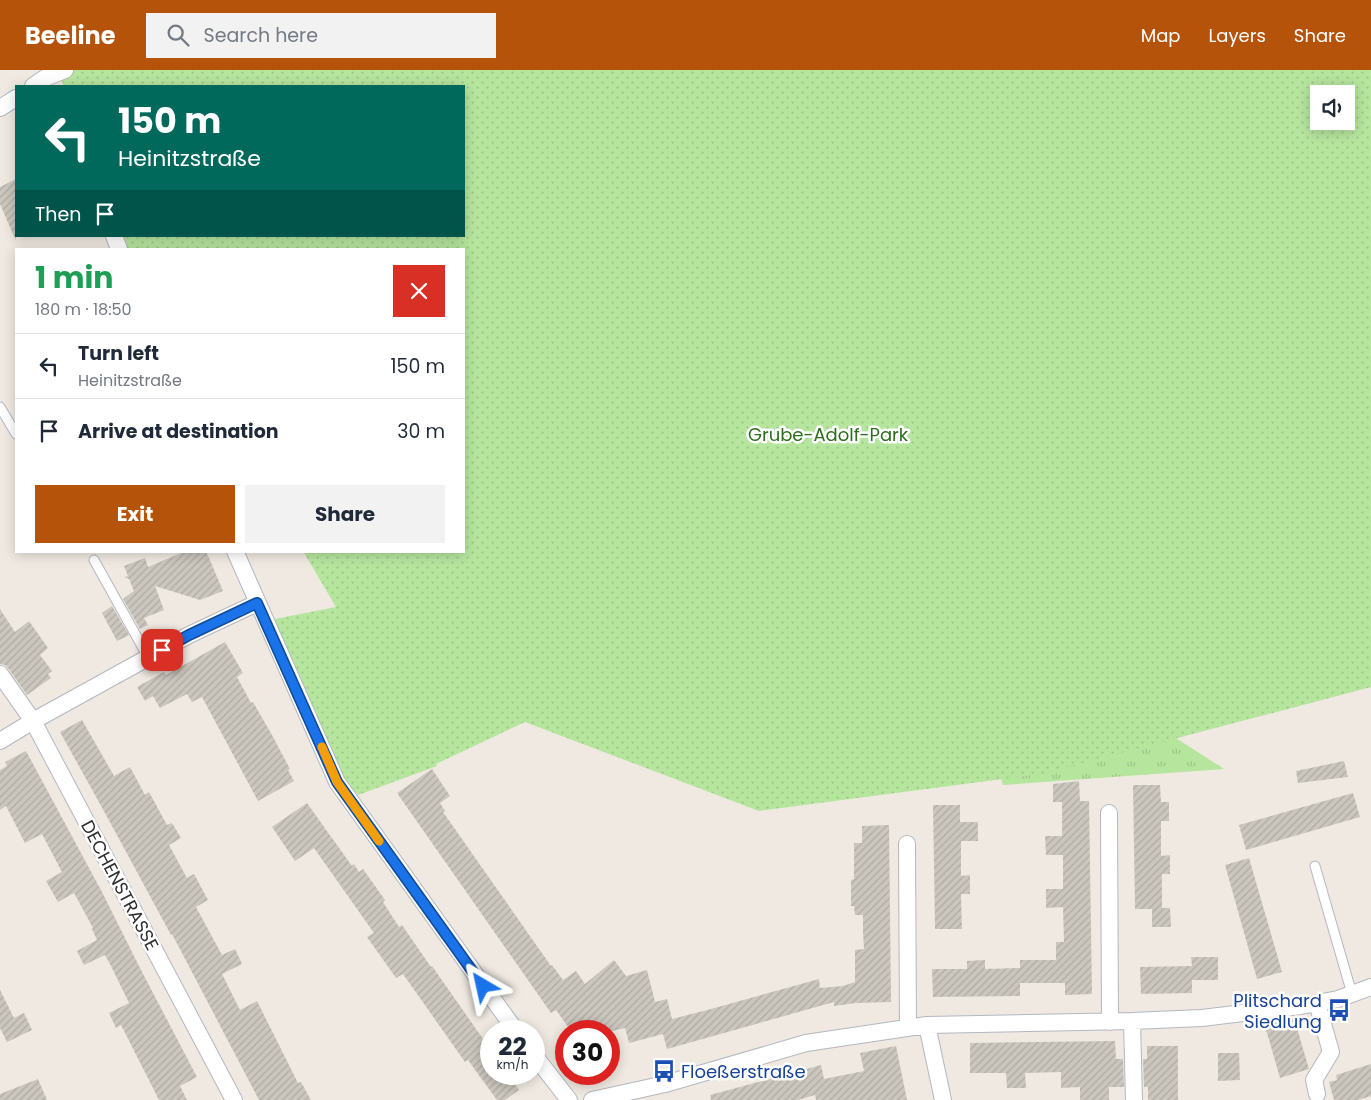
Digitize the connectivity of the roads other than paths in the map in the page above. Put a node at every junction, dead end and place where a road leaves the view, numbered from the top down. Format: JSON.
{"nodes":[{"id":1,"x":65,"y":70,"type":"edge"},
{"id":2,"x":43,"y":80,"type":"edge"},
{"id":3,"x":15,"y":99,"type":"edge"},
{"id":4,"x":0,"y":108,"type":"edge"},
{"id":5,"x":0,"y":407,"type":"edge"},
{"id":6,"x":15,"y":432,"type":"edge"},
{"id":7,"x":236,"y":553,"type":"edge"},
{"id":8,"x":94,"y":560,"type":"dead end"},
{"id":9,"x":257,"y":603,"type":"junction"},
{"id":10,"x":148,"y":657,"type":"junction"},
{"id":11,"x":0,"y":674,"type":"edge"},
{"id":12,"x":33,"y":720,"type":"junction"},
{"id":13,"x":0,"y":741,"type":"edge"},
{"id":14,"x":1109,"y":812,"type":"dead end"},
{"id":15,"x":907,"y":844,"type":"dead end"},
{"id":16,"x":1315,"y":866,"type":"dead end"},
{"id":17,"x":1371,"y":986,"type":"edge"},
{"id":18,"x":1352,"y":994,"type":"junction"},
{"id":19,"x":1317,"y":1003,"type":"junction"},
{"id":20,"x":508,"y":1020,"type":"edge"},
{"id":21,"x":1132,"y":1021,"type":"junction"},
{"id":22,"x":1110,"y":1022,"type":"junction"},
{"id":23,"x":927,"y":1025,"type":"junction"},
{"id":24,"x":908,"y":1028,"type":"junction"},
{"id":25,"x":545,"y":1068,"type":"edge"},
{"id":26,"x":1317,"y":1094,"type":"dead end"},
{"id":27,"x":234,"y":1100,"type":"edge"},
{"id":28,"x":569,"y":1100,"type":"edge"},
{"id":29,"x":592,"y":1100,"type":"edge"},
{"id":30,"x":944,"y":1100,"type":"edge"},
{"id":31,"x":1134,"y":1100,"type":"edge"}],
"edges":[{"from":1,"to":2,"type":"street"},
{"from":3,"to":4,"type":"street"},
{"from":5,"to":6,"type":"lane"},
{"from":7,"to":9,"type":"street"},
{"from":8,"to":10,"type":"lane"},
{"from":9,"to":10,"type":"street"},
{"from":9,"to":20,"type":"street"},
{"from":10,"to":12,"type":"street"},
{"from":11,"to":12,"type":"street","name":"DECHENSTRASSE"},
{"from":12,"to":13,"type":"street"},
{"from":12,"to":27,"type":"street","name":"DECHENSTRASSE"},
{"from":14,"to":22,"type":"street"},
{"from":15,"to":24,"type":"street"},
{"from":16,"to":18,"type":"lane"},
{"from":17,"to":18,"type":"street"},
{"from":18,"to":19,"type":"street"},
{"from":19,"to":21,"type":"street"},
{"from":19,"to":26,"type":"street"},
{"from":21,"to":22,"type":"street"},
{"from":21,"to":31,"type":"street"},
{"from":22,"to":23,"type":"street"},
{"from":23,"to":24,"type":"street"},
{"from":23,"to":30,"type":"street"},
{"from":24,"to":29,"type":"street"},
{"from":25,"to":28,"type":"street"}]}
